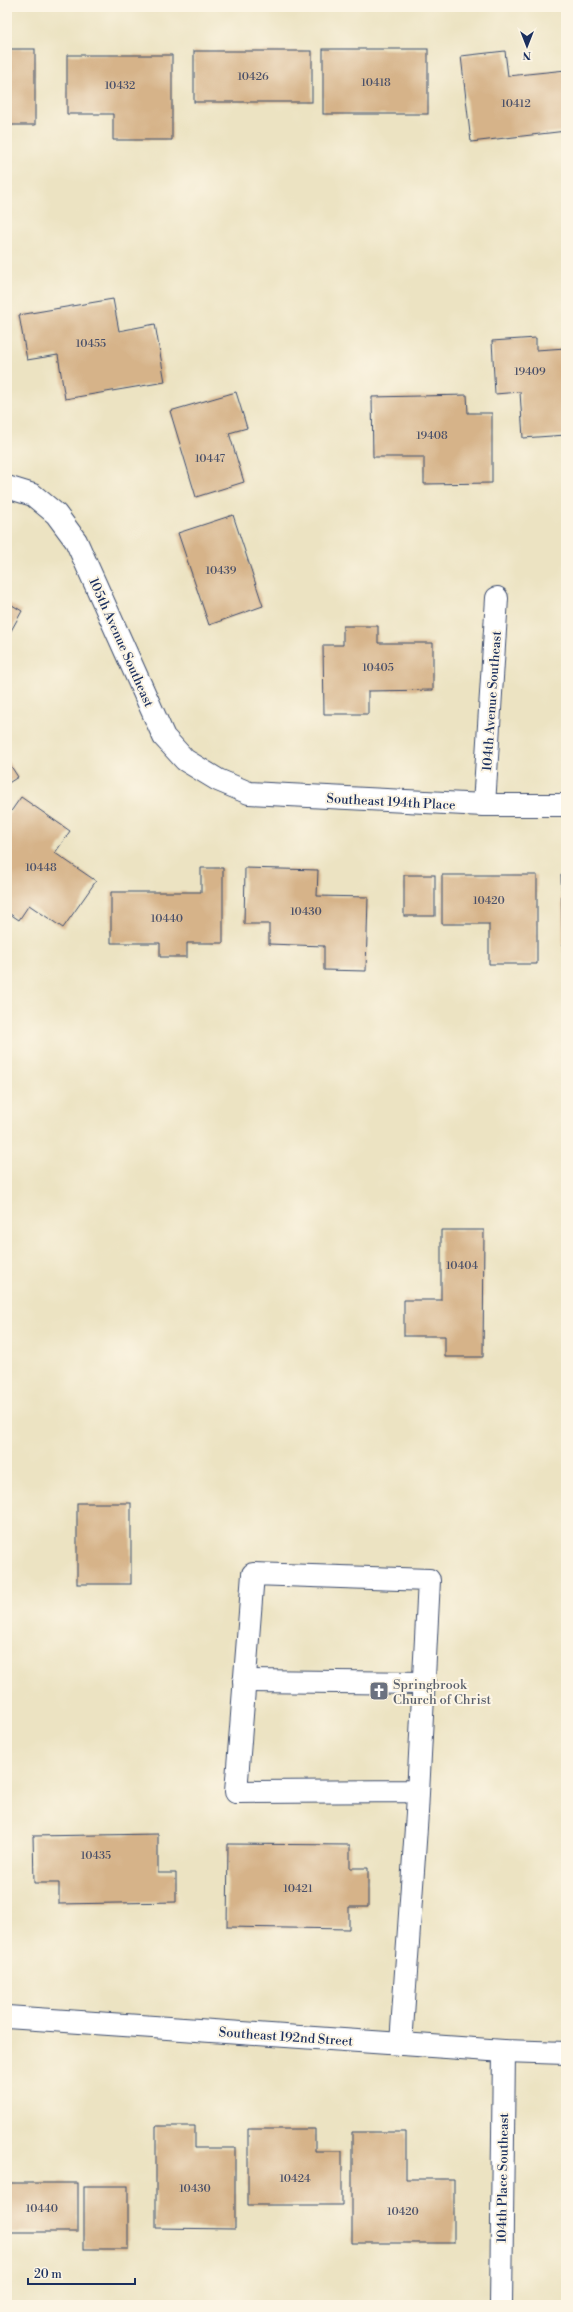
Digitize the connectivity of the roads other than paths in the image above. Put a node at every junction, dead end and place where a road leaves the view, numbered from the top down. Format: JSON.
{"nodes":[{"id":1,"x":7,"y":487,"type":"edge"},
{"id":2,"x":497,"y":598,"type":"dead end"},
{"id":3,"x":218,"y":780,"type":"joint"},
{"id":4,"x":484,"y":805,"type":"junction"},
{"id":5,"x":566,"y":805,"type":"edge"},
{"id":6,"x":244,"y":1681,"type":"junction"},
{"id":7,"x":424,"y":1683,"type":"junction"},
{"id":8,"x":418,"y":1791,"type":"junction"},
{"id":9,"x":7,"y":2017,"type":"edge"},
{"id":10,"x":401,"y":2044,"type":"junction"},
{"id":11,"x":504,"y":2051,"type":"junction"},
{"id":12,"x":566,"y":2053,"type":"edge"},
{"id":13,"x":500,"y":2305,"type":"edge"}],
"edges":[{"from":1,"to":3,"type":"street","name":"105th Avenue Southeast"},
{"from":2,"to":4,"type":"street","name":"104th Avenue Southeast"},
{"from":3,"to":4,"type":"street","name":"Southeast 194th Place"},
{"from":4,"to":5,"type":"street","name":"Southeast 194th Place"},
{"from":6,"to":7,"type":"street"},
{"from":6,"to":7,"type":"street"},
{"from":6,"to":8,"type":"street"},
{"from":7,"to":8,"type":"street"},
{"from":8,"to":10,"type":"street"},
{"from":9,"to":10,"type":"street","name":"Southeast 192nd Street"},
{"from":10,"to":11,"type":"street","name":"Southeast 192nd Street"},
{"from":11,"to":12,"type":"street","name":"Southeast 192nd Street"},
{"from":11,"to":13,"type":"street","name":"104th Place Southeast"}]}
